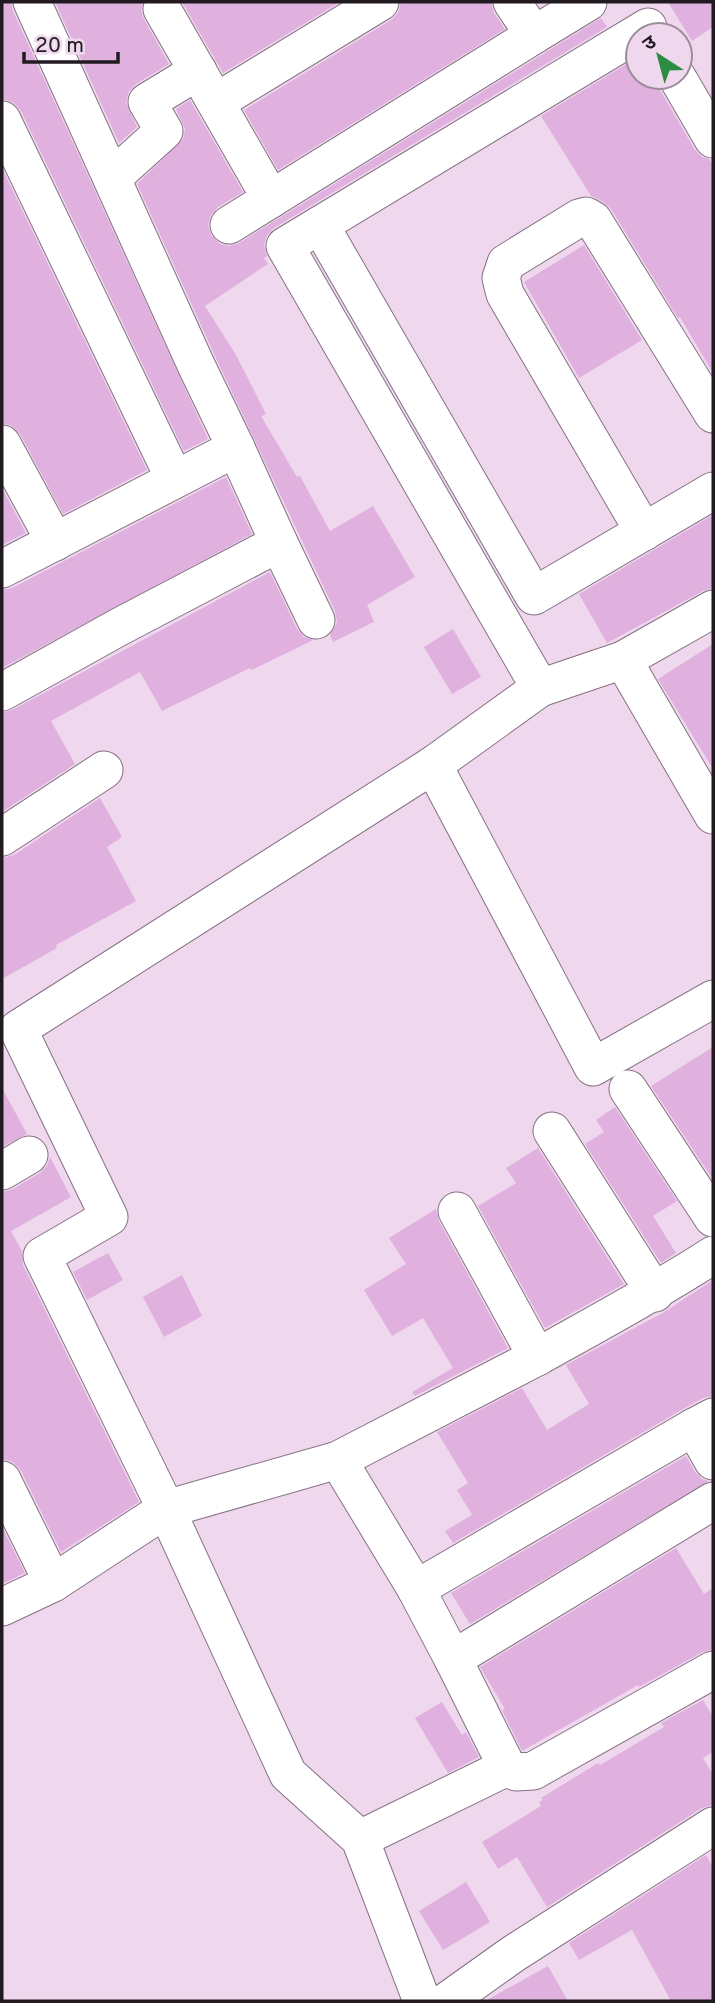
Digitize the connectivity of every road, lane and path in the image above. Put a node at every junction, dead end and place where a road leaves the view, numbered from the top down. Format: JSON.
{"nodes":[{"id":1,"x":32,"y":2,"type":"edge"},
{"id":2,"x":380,"y":2,"type":"edge"},
{"id":3,"x":512,"y":2,"type":"edge"},
{"id":4,"x":588,"y":2,"type":"edge"},
{"id":5,"x":165,"y":4,"type":"edge"},
{"id":6,"x":624,"y":34,"type":"edge"},
{"id":7,"x":534,"y":36,"type":"junction"},
{"id":8,"x":198,"y":71,"type":"junction"},
{"id":9,"x":685,"y":91,"type":"edge"},
{"id":10,"x":216,"y":102,"type":"junction"},
{"id":11,"x":2,"y":120,"type":"edge"},
{"id":12,"x":713,"y":139,"type":"edge"},
{"id":13,"x":112,"y":178,"type":"junction"},
{"id":14,"x":271,"y":199,"type":"junction"},
{"id":15,"x":229,"y":225,"type":"dead end"},
{"id":16,"x":320,"y":225,"type":"junction"},
{"id":17,"x":713,"y":414,"type":"edge"},
{"id":18,"x":2,"y":443,"type":"edge"},
{"id":19,"x":236,"y":448,"type":"junction"},
{"id":20,"x":174,"y":478,"type":"junction"},
{"id":21,"x":713,"y":491,"type":"edge"},
{"id":22,"x":644,"y":532,"type":"junction"},
{"id":23,"x":55,"y":542,"type":"junction"},
{"id":24,"x":279,"y":543,"type":"junction"},
{"id":25,"x":2,"y":569,"type":"edge"},
{"id":26,"x":534,"y":596,"type":"junction"},
{"id":27,"x":713,"y":609,"type":"edge"},
{"id":28,"x":499,"y":617,"type":"junction"},
{"id":29,"x":316,"y":620,"type":"dead end"},
{"id":30,"x":623,"y":660,"type":"junction"},
{"id":31,"x":540,"y":688,"type":"junction"},
{"id":32,"x":2,"y":692,"type":"edge"},
{"id":33,"x":433,"y":765,"type":"junction"},
{"id":34,"x":104,"y":770,"type":"dead end"},
{"id":35,"x":713,"y":815,"type":"edge"},
{"id":36,"x":2,"y":837,"type":"edge"},
{"id":37,"x":713,"y":999,"type":"edge"},
{"id":38,"x":628,"y":1089,"type":"dead end"},
{"id":39,"x":552,"y":1131,"type":"dead end"},
{"id":40,"x":457,"y":1211,"type":"dead end"},
{"id":41,"x":713,"y":1218,"type":"edge"},
{"id":42,"x":713,"y":1255,"type":"edge"},
{"id":43,"x":655,"y":1293,"type":"junction"},
{"id":44,"x":537,"y":1357,"type":"junction"},
{"id":45,"x":704,"y":1422,"type":"edge"},
{"id":46,"x":338,"y":1460,"type":"junction"},
{"id":47,"x":713,"y":1461,"type":"edge"},
{"id":48,"x":2,"y":1480,"type":"edge"},
{"id":49,"x":713,"y":1502,"type":"edge"},
{"id":50,"x":166,"y":1509,"type":"junction"},
{"id":51,"x":53,"y":1583,"type":"junction"},
{"id":52,"x":416,"y":1589,"type":"junction"},
{"id":53,"x":2,"y":1607,"type":"edge"},
{"id":54,"x":453,"y":1659,"type":"junction"},
{"id":55,"x":713,"y":1670,"type":"edge"},
{"id":56,"x":507,"y":1767,"type":"junction"},
{"id":57,"x":713,"y":1826,"type":"edge"},
{"id":58,"x":360,"y":1839,"type":"junction"},
{"id":59,"x":422,"y":2001,"type":"edge"},
{"id":60,"x":447,"y":2001,"type":"edge"}],
"edges":[{"from":1,"to":13,"type":"street"},
{"from":2,"to":10,"type":"street"},
{"from":3,"to":7,"type":"street"},
{"from":4,"to":7,"type":"street"},
{"from":5,"to":8,"type":"street"},
{"from":6,"to":16,"type":"street"},
{"from":7,"to":14,"type":"street"},
{"from":8,"to":10,"type":"street"},
{"from":8,"to":13,"type":"street"},
{"from":9,"to":12,"type":"street"},
{"from":10,"to":14,"type":"street"},
{"from":11,"to":20,"type":"street"},
{"from":13,"to":19,"type":"street"},
{"from":14,"to":15,"type":"street"},
{"from":16,"to":26,"type":"street"},
{"from":16,"to":28,"type":"street"},
{"from":17,"to":22,"type":"street"},
{"from":18,"to":23,"type":"street"},
{"from":19,"to":20,"type":"street"},
{"from":19,"to":24,"type":"street"},
{"from":20,"to":23,"type":"street"},
{"from":21,"to":22,"type":"street"},
{"from":22,"to":26,"type":"street"},
{"from":23,"to":25,"type":"street"},
{"from":24,"to":29,"type":"street"},
{"from":24,"to":32,"type":"street"},
{"from":26,"to":28,"type":"street"},
{"from":27,"to":30,"type":"street"},
{"from":28,"to":31,"type":"street"},
{"from":30,"to":31,"type":"street"},
{"from":30,"to":35,"type":"street"},
{"from":31,"to":33,"type":"street"},
{"from":33,"to":37,"type":"street"},
{"from":33,"to":50,"type":"street"},
{"from":34,"to":36,"type":"street"},
{"from":38,"to":41,"type":"street"},
{"from":39,"to":43,"type":"street"},
{"from":40,"to":44,"type":"street"},
{"from":42,"to":43,"type":"street"},
{"from":43,"to":44,"type":"street"},
{"from":44,"to":46,"type":"street"},
{"from":45,"to":47,"type":"street"},
{"from":45,"to":52,"type":"street"},
{"from":46,"to":50,"type":"street"},
{"from":46,"to":52,"type":"street"},
{"from":48,"to":51,"type":"street"},
{"from":49,"to":54,"type":"street"},
{"from":50,"to":51,"type":"street"},
{"from":50,"to":58,"type":"street"},
{"from":51,"to":53,"type":"street"},
{"from":52,"to":54,"type":"street"},
{"from":54,"to":56,"type":"street"},
{"from":55,"to":56,"type":"street"},
{"from":56,"to":58,"type":"street"},
{"from":57,"to":60,"type":"street"},
{"from":58,"to":59,"type":"street"}]}
